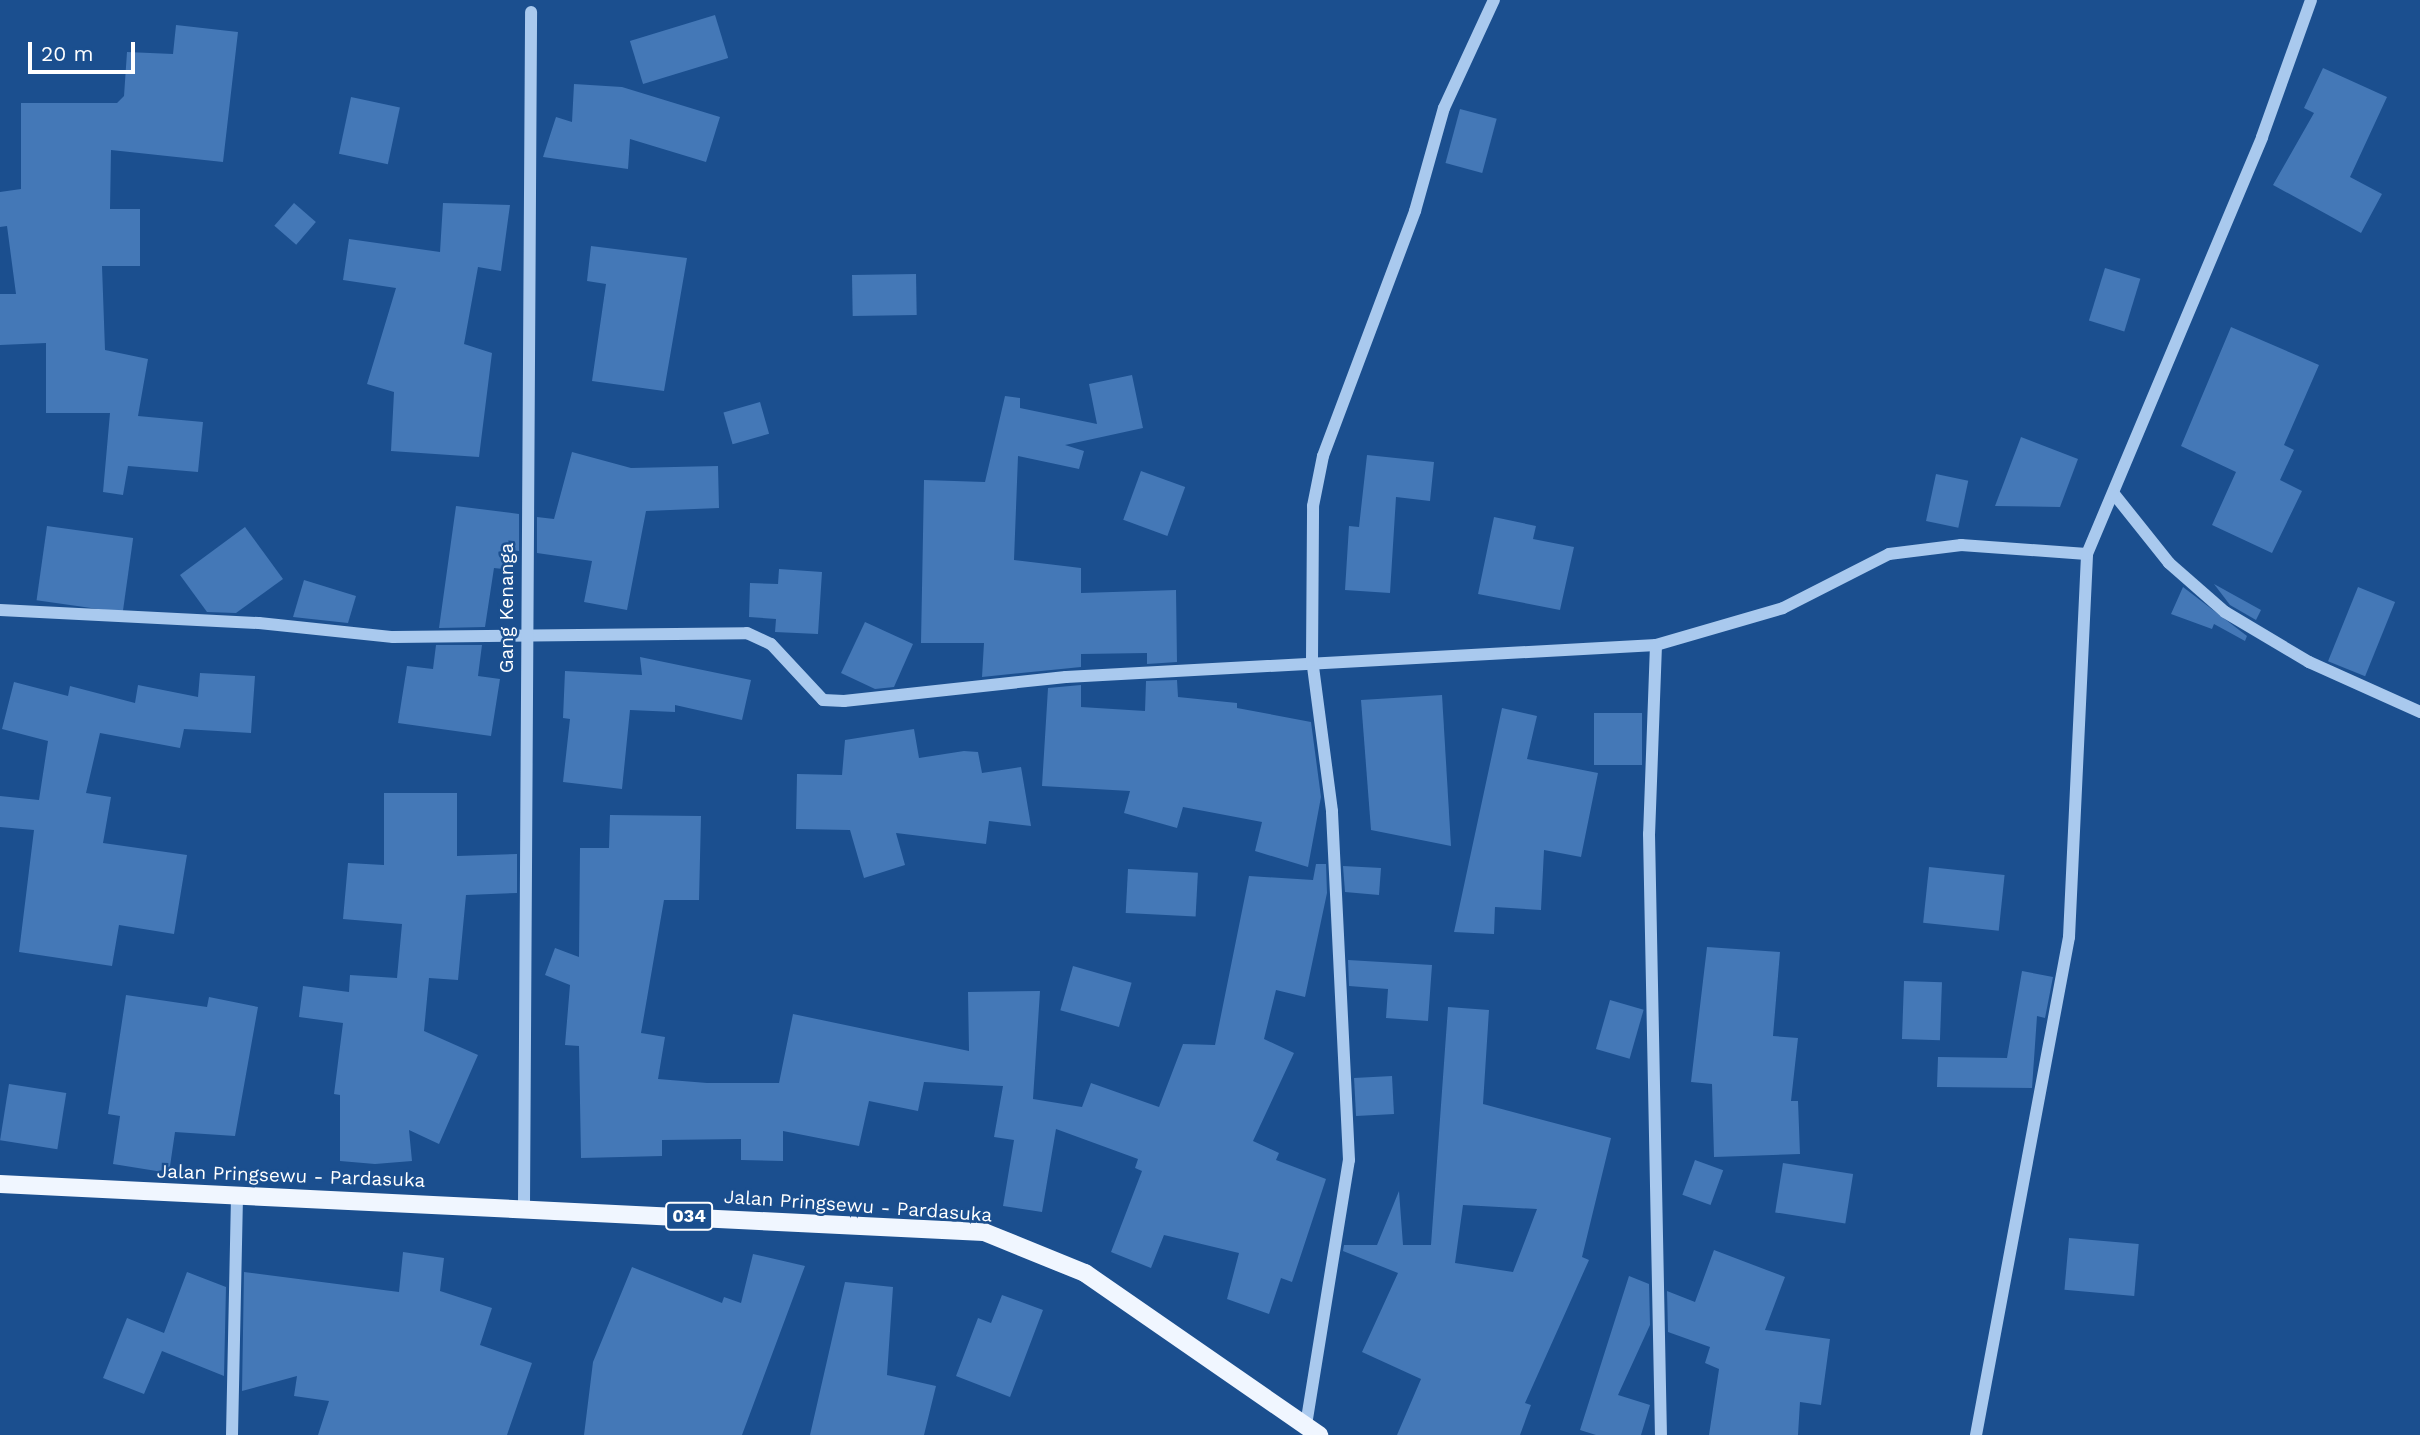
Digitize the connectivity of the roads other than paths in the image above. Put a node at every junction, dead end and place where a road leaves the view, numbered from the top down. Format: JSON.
{"nodes":[{"id":1,"x":1494,"y":0,"type":"edge"},
{"id":2,"x":2311,"y":0,"type":"edge"},
{"id":3,"x":531,"y":12,"type":"dead end"},
{"id":4,"x":2114,"y":494,"type":"junction"},
{"id":5,"x":2087,"y":554,"type":"junction"},
{"id":6,"x":0,"y":610,"type":"edge"},
{"id":7,"x":527,"y":639,"type":"junction"},
{"id":8,"x":1656,"y":645,"type":"junction"},
{"id":9,"x":1312,"y":660,"type":"junction"},
{"id":10,"x":2420,"y":712,"type":"edge"},
{"id":11,"x":0,"y":1184,"type":"edge"},
{"id":12,"x":237,"y":1195,"type":"junction"},
{"id":13,"x":524,"y":1205,"type":"junction"},
{"id":14,"x":1313,"y":1430,"type":"edge"},
{"id":15,"x":232,"y":1435,"type":"edge"},
{"id":16,"x":1661,"y":1435,"type":"edge"},
{"id":17,"x":1976,"y":1435,"type":"edge"}],
"edges":[{"from":1,"to":9,"type":"street"},
{"from":2,"to":4,"type":"street"},
{"from":3,"to":7,"type":"street","name":"Gang Kenanga"},
{"from":4,"to":5,"type":"street"},
{"from":4,"to":10,"type":"street"},
{"from":5,"to":8,"type":"street"},
{"from":5,"to":17,"type":"street"},
{"from":6,"to":7,"type":"street"},
{"from":7,"to":9,"type":"street"},
{"from":7,"to":13,"type":"street","name":"Gang Kenanga"},
{"from":8,"to":9,"type":"street"},
{"from":8,"to":16,"type":"street"},
{"from":9,"to":14,"type":"street"},
{"from":11,"to":12,"type":"main road","name":"Jalan Pringsewu - Pardasuka","number":"034"},
{"from":12,"to":13,"type":"main road","name":"Jalan Pringsewu - Pardasuka","number":"034"},
{"from":12,"to":15,"type":"street"},
{"from":13,"to":14,"type":"main road","name":"Jalan Pringsewu - Pardasuka","number":"034"}]}
